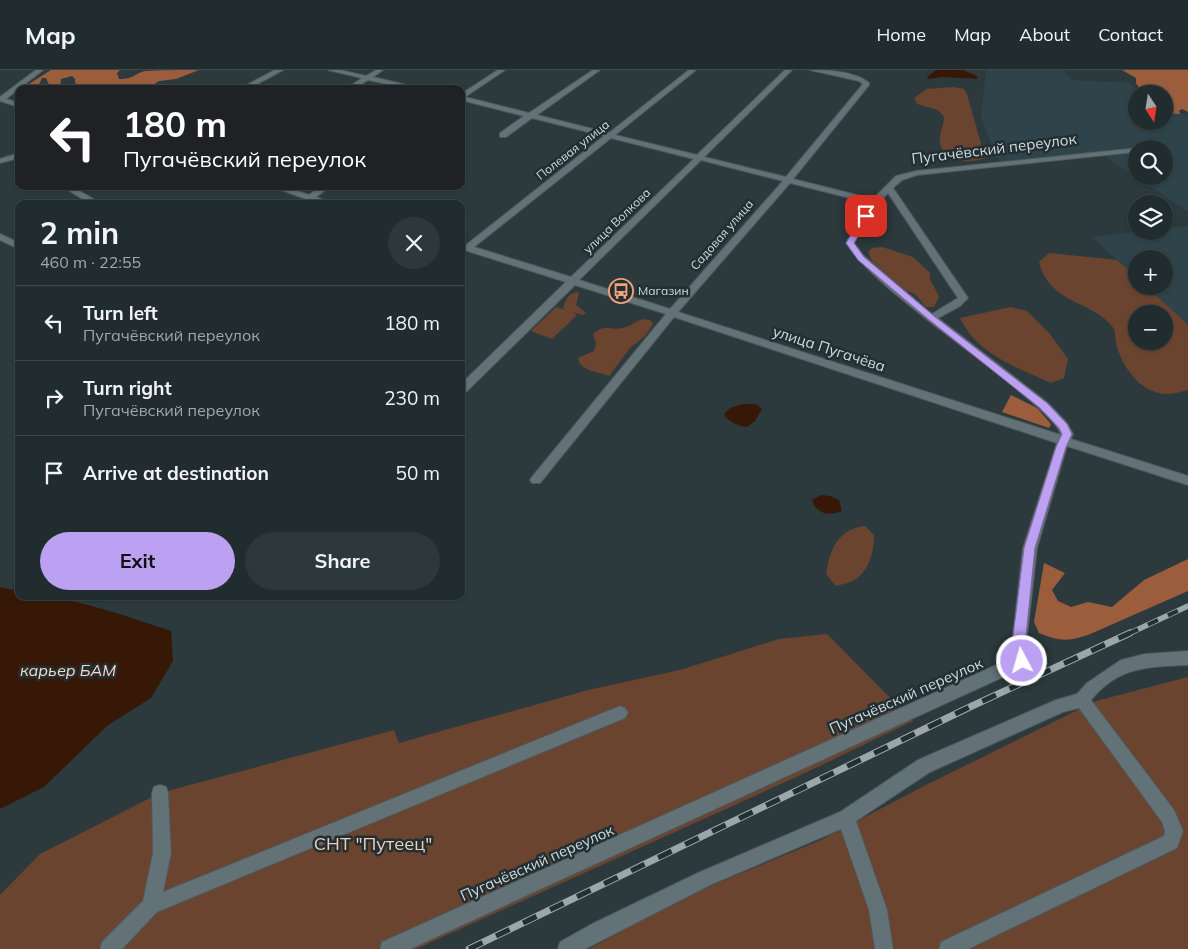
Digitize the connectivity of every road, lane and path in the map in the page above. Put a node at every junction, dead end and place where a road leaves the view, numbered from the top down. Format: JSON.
{"nodes":[{"id":1,"x":40,"y":70,"type":"edge"},
{"id":2,"x":280,"y":70,"type":"edge"},
{"id":3,"x":331,"y":70,"type":"edge"},
{"id":4,"x":380,"y":70,"type":"edge"},
{"id":5,"x":502,"y":70,"type":"edge"},
{"id":6,"x":597,"y":70,"type":"edge"},
{"id":7,"x":693,"y":70,"type":"edge"},
{"id":8,"x":789,"y":70,"type":"edge"},
{"id":9,"x":813,"y":70,"type":"edge"},
{"id":10,"x":367,"y":77,"type":"junction"},
{"id":11,"x":20,"y":85,"type":"edge"},
{"id":12,"x":250,"y":85,"type":"edge"},
{"id":13,"x":355,"y":85,"type":"edge"},
{"id":14,"x":402,"y":85,"type":"edge"},
{"id":15,"x":15,"y":89,"type":"edge"},
{"id":16,"x":465,"y":94,"type":"edge"},
{"id":17,"x":465,"y":98,"type":"edge"},
{"id":18,"x":1,"y":99,"type":"edge"},
{"id":19,"x":15,"y":104,"type":"edge"},
{"id":20,"x":531,"y":116,"type":"junction"},
{"id":21,"x":503,"y":135,"type":"dead end"},
{"id":22,"x":610,"y":136,"type":"junction"},
{"id":23,"x":1128,"y":151,"type":"edge"},
{"id":24,"x":15,"y":156,"type":"edge"},
{"id":25,"x":698,"y":158,"type":"junction"},
{"id":26,"x":0,"y":161,"type":"edge"},
{"id":27,"x":788,"y":180,"type":"junction"},
{"id":28,"x":889,"y":188,"type":"junction"},
{"id":29,"x":72,"y":190,"type":"edge"},
{"id":30,"x":286,"y":190,"type":"edge"},
{"id":31,"x":321,"y":190,"type":"edge"},
{"id":32,"x":310,"y":198,"type":"junction"},
{"id":33,"x":91,"y":200,"type":"edge"},
{"id":34,"x":316,"y":200,"type":"edge"},
{"id":35,"x":874,"y":202,"type":"junction"},
{"id":36,"x":0,"y":237,"type":"edge"},
{"id":37,"x":15,"y":244,"type":"edge"},
{"id":38,"x":465,"y":246,"type":"edge"},
{"id":39,"x":465,"y":247,"type":"edge"},
{"id":40,"x":573,"y":281,"type":"junction"},
{"id":41,"x":672,"y":313,"type":"junction"},
{"id":42,"x":931,"y":318,"type":"junction"},
{"id":43,"x":465,"y":386,"type":"edge"},
{"id":44,"x":1065,"y":441,"type":"junction"},
{"id":45,"x":536,"y":480,"type":"dead end"},
{"id":46,"x":1188,"y":481,"type":"edge"},
{"id":47,"x":1188,"y":658,"type":"edge"},
{"id":48,"x":1082,"y":700,"type":"junction"},
{"id":49,"x":620,"y":713,"type":"dead end"},
{"id":50,"x":160,"y":793,"type":"dead end"},
{"id":51,"x":846,"y":818,"type":"junction"},
{"id":52,"x":151,"y":906,"type":"junction"},
{"id":53,"x":109,"y":949,"type":"edge"},
{"id":54,"x":389,"y":949,"type":"edge"},
{"id":55,"x":568,"y":949,"type":"edge"},
{"id":56,"x":884,"y":949,"type":"edge"},
{"id":57,"x":948,"y":949,"type":"edge"}],
"edges":[{"from":1,"to":11,"type":"street"},
{"from":2,"to":12,"type":"street"},
{"from":3,"to":10,"type":"street"},
{"from":4,"to":10,"type":"street"},
{"from":5,"to":16,"type":"street"},
{"from":6,"to":20,"type":"street"},
{"from":7,"to":22,"type":"street","name":"Полевая улица"},
{"from":8,"to":25,"type":"street","name":"улица Волкова"},
{"from":9,"to":27,"type":"street","name":"Садовая улица"},
{"from":10,"to":13,"type":"street"},
{"from":10,"to":14,"type":"street"},
{"from":15,"to":18,"type":"street"},
{"from":17,"to":20,"type":"street"},
{"from":18,"to":19,"type":"street"},
{"from":20,"to":21,"type":"street"},
{"from":20,"to":22,"type":"street"},
{"from":22,"to":25,"type":"street"},
{"from":22,"to":38,"type":"street","name":"Полевая улица"},
{"from":23,"to":28,"type":"street","name":"Пугачёвский переулок"},
{"from":24,"to":26,"type":"street"},
{"from":25,"to":27,"type":"street"},
{"from":25,"to":40,"type":"street","name":"улица Волкова"},
{"from":27,"to":35,"type":"street"},
{"from":27,"to":41,"type":"street","name":"Садовая улица"},
{"from":28,"to":35,"type":"street","name":"Пугачёвский переулок"},
{"from":28,"to":42,"type":"street"},
{"from":29,"to":33,"type":"street"},
{"from":30,"to":32,"type":"street"},
{"from":31,"to":32,"type":"street"},
{"from":32,"to":34,"type":"street"},
{"from":35,"to":42,"type":"street","name":"Пугачёвский переулок"},
{"from":36,"to":37,"type":"street"},
{"from":39,"to":40,"type":"street","name":"улица Пугачёва"},
{"from":40,"to":41,"type":"street","name":"улица Пугачёва"},
{"from":40,"to":43,"type":"street","name":"улица Волкова"},
{"from":41,"to":44,"type":"street","name":"улица Пугачёва"},
{"from":41,"to":45,"type":"street","name":"Садовая улица"},
{"from":42,"to":44,"type":"street","name":"Пугачёвский переулок"},
{"from":44,"to":46,"type":"street","name":"улица Пугачёва"},
{"from":44,"to":54,"type":"street","name":"Пугачёвский переулок"},
{"from":47,"to":48,"type":"street"},
{"from":48,"to":51,"type":"street"},
{"from":48,"to":57,"type":"street"},
{"from":49,"to":52,"type":"street"},
{"from":50,"to":52,"type":"street"},
{"from":51,"to":55,"type":"street"},
{"from":51,"to":56,"type":"street"},
{"from":52,"to":53,"type":"street"}]}
